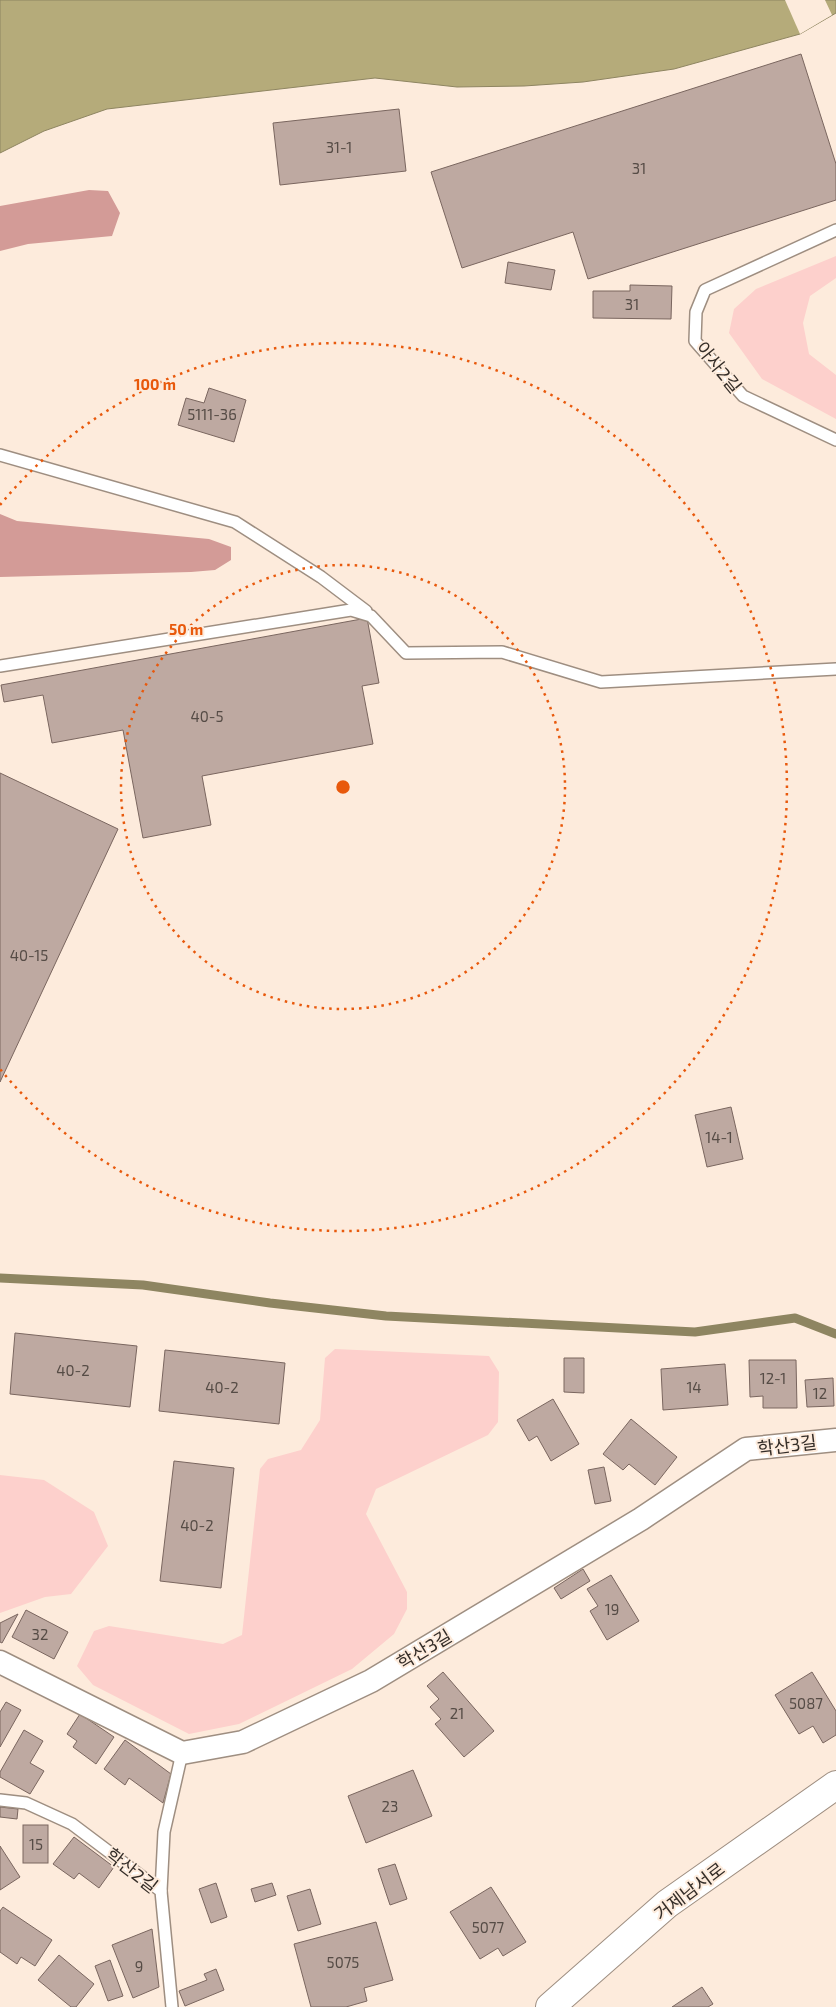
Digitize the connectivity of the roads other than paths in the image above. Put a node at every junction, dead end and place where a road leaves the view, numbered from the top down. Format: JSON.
{"nodes":[{"id":1,"x":836,"y":230,"type":"edge"},
{"id":2,"x":836,"y":440,"type":"edge"},
{"id":3,"x":0,"y":455,"type":"edge"},
{"id":4,"x":371,"y":616,"type":"junction"},
{"id":5,"x":0,"y":666,"type":"edge"},
{"id":6,"x":836,"y":670,"type":"edge"},
{"id":7,"x":836,"y":1440,"type":"edge"},
{"id":8,"x":0,"y":1662,"type":"edge"},
{"id":9,"x":182,"y":1753,"type":"junction"},
{"id":10,"x":836,"y":1785,"type":"edge"},
{"id":11,"x":0,"y":1800,"type":"edge"},
{"id":12,"x":162,"y":1891,"type":"junction"},
{"id":13,"x":172,"y":2007,"type":"edge"},
{"id":14,"x":550,"y":2007,"type":"edge"}],
"edges":[{"from":1,"to":2,"type":"lane","name":"아사2길"},
{"from":3,"to":4,"type":"lane"},
{"from":4,"to":5,"type":"lane"},
{"from":4,"to":6,"type":"lane"},
{"from":7,"to":9,"type":"street","name":"학산3길"},
{"from":8,"to":9,"type":"street"},
{"from":9,"to":12,"type":"lane"},
{"from":10,"to":14,"type":"main road","name":"거제남서로"},
{"from":11,"to":12,"type":"lane","name":"학산2길"},
{"from":12,"to":13,"type":"lane","name":"학산2길"}]}
